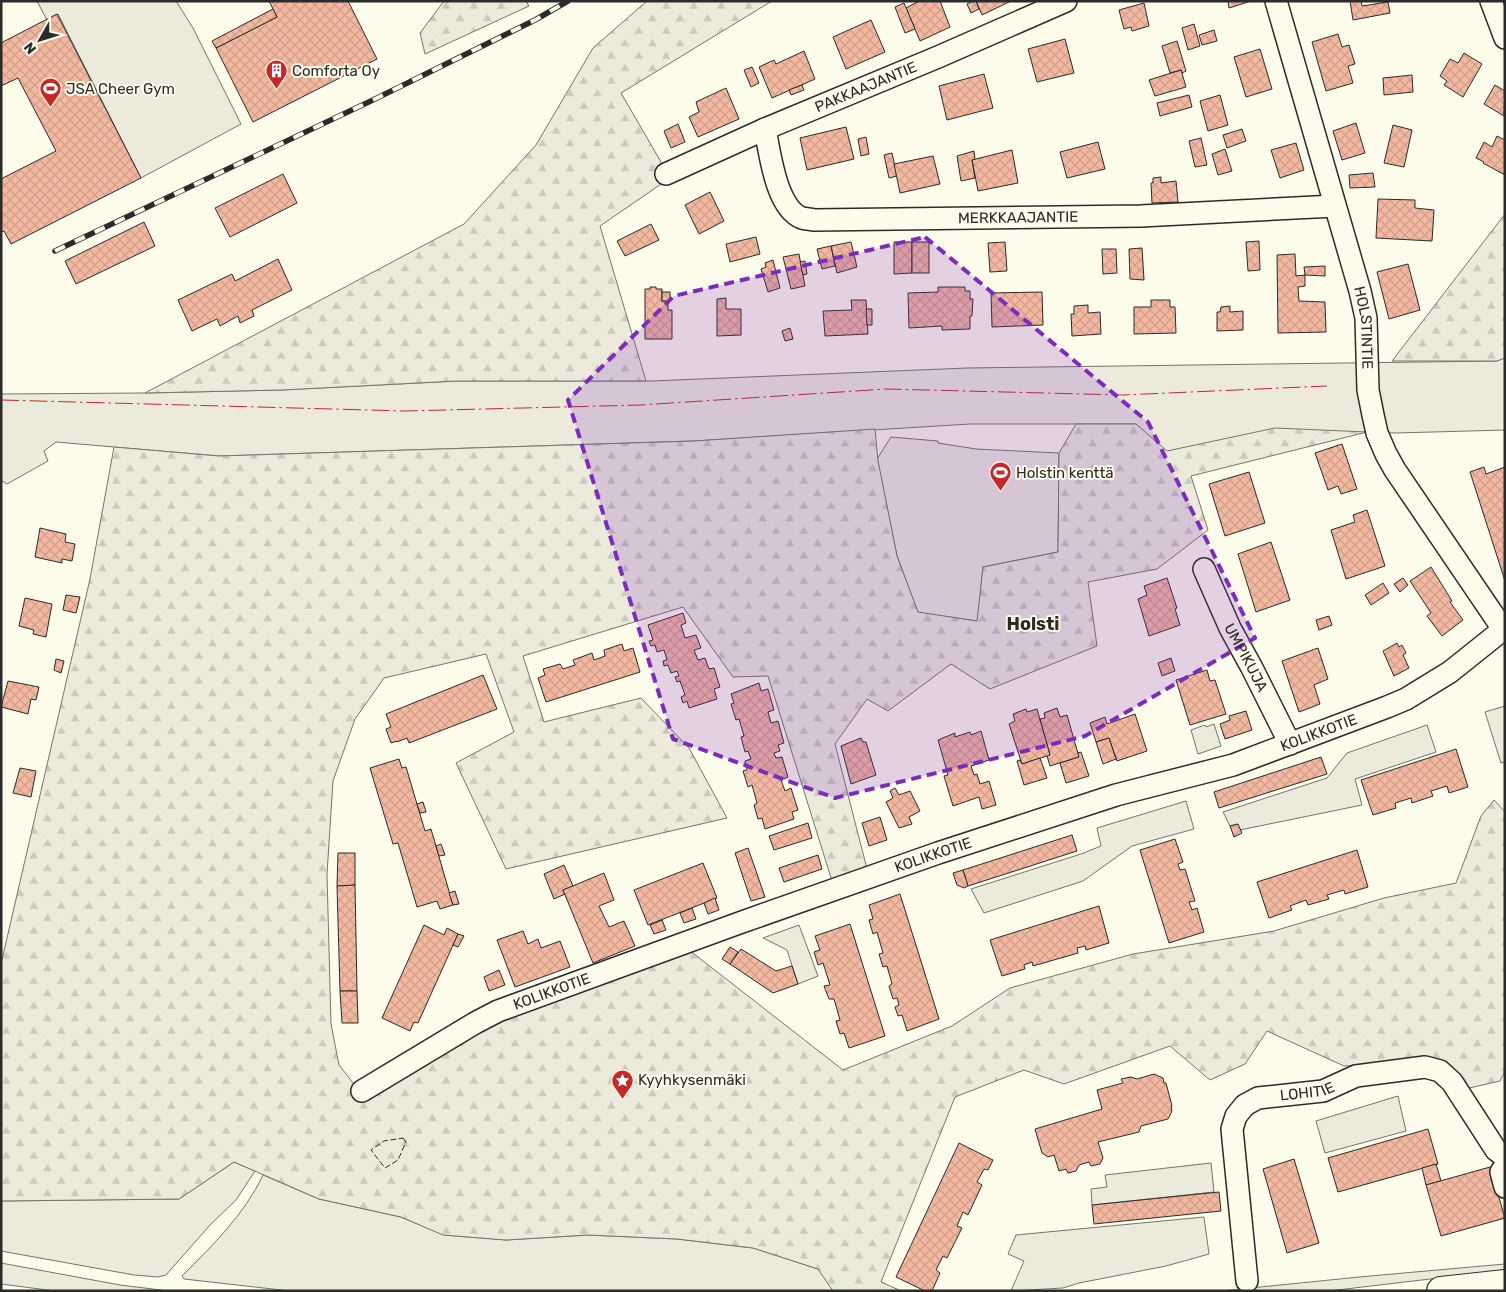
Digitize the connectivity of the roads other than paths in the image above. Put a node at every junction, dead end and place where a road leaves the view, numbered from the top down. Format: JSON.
{"nodes":[{"id":1,"x":1066,"y":1,"type":"edge"},
{"id":2,"x":1276,"y":1,"type":"edge"},
{"id":3,"x":1491,"y":1,"type":"edge"},
{"id":4,"x":1505,"y":38,"type":"edge"},
{"id":5,"x":765,"y":129,"type":"junction"},
{"id":6,"x":666,"y":174,"type":"dead end"},
{"id":7,"x":1335,"y":206,"type":"junction"},
{"id":8,"x":1204,"y":569,"type":"dead end"},
{"id":9,"x":1504,"y":628,"type":"edge"},
{"id":10,"x":1290,"y":744,"type":"junction"},
{"id":11,"x":362,"y":1091,"type":"dead end"},
{"id":12,"x":1505,"y":1157,"type":"edge"},
{"id":13,"x":1505,"y":1166,"type":"edge"},
{"id":14,"x":1505,"y":1187,"type":"edge"},
{"id":15,"x":1247,"y":1281,"type":"dead end"},
{"id":16,"x":1505,"y":1284,"type":"edge"},
{"id":17,"x":1441,"y":1291,"type":"edge"}],
"edges":[{"from":1,"to":5,"type":"street","name":"PAKKAAJANTIE"},
{"from":2,"to":7,"type":"street","name":"HOLSTINTIE"},
{"from":3,"to":4,"type":"street"},
{"from":5,"to":6,"type":"street","name":"PAKKAAJANTIE"},
{"from":5,"to":7,"type":"street","name":"MERKKAAJANTIE"},
{"from":7,"to":9,"type":"street","name":"HOLSTINTIE"},
{"from":8,"to":10,"type":"street","name":"UMPIKUJA"},
{"from":9,"to":10,"type":"street","name":"KOLIKKOTIE"},
{"from":10,"to":11,"type":"street","name":"KOLIKKOTIE"},
{"from":12,"to":15,"type":"street","name":"LOHITIE"},
{"from":13,"to":14,"type":"street"},
{"from":16,"to":17,"type":"main road"}]}
